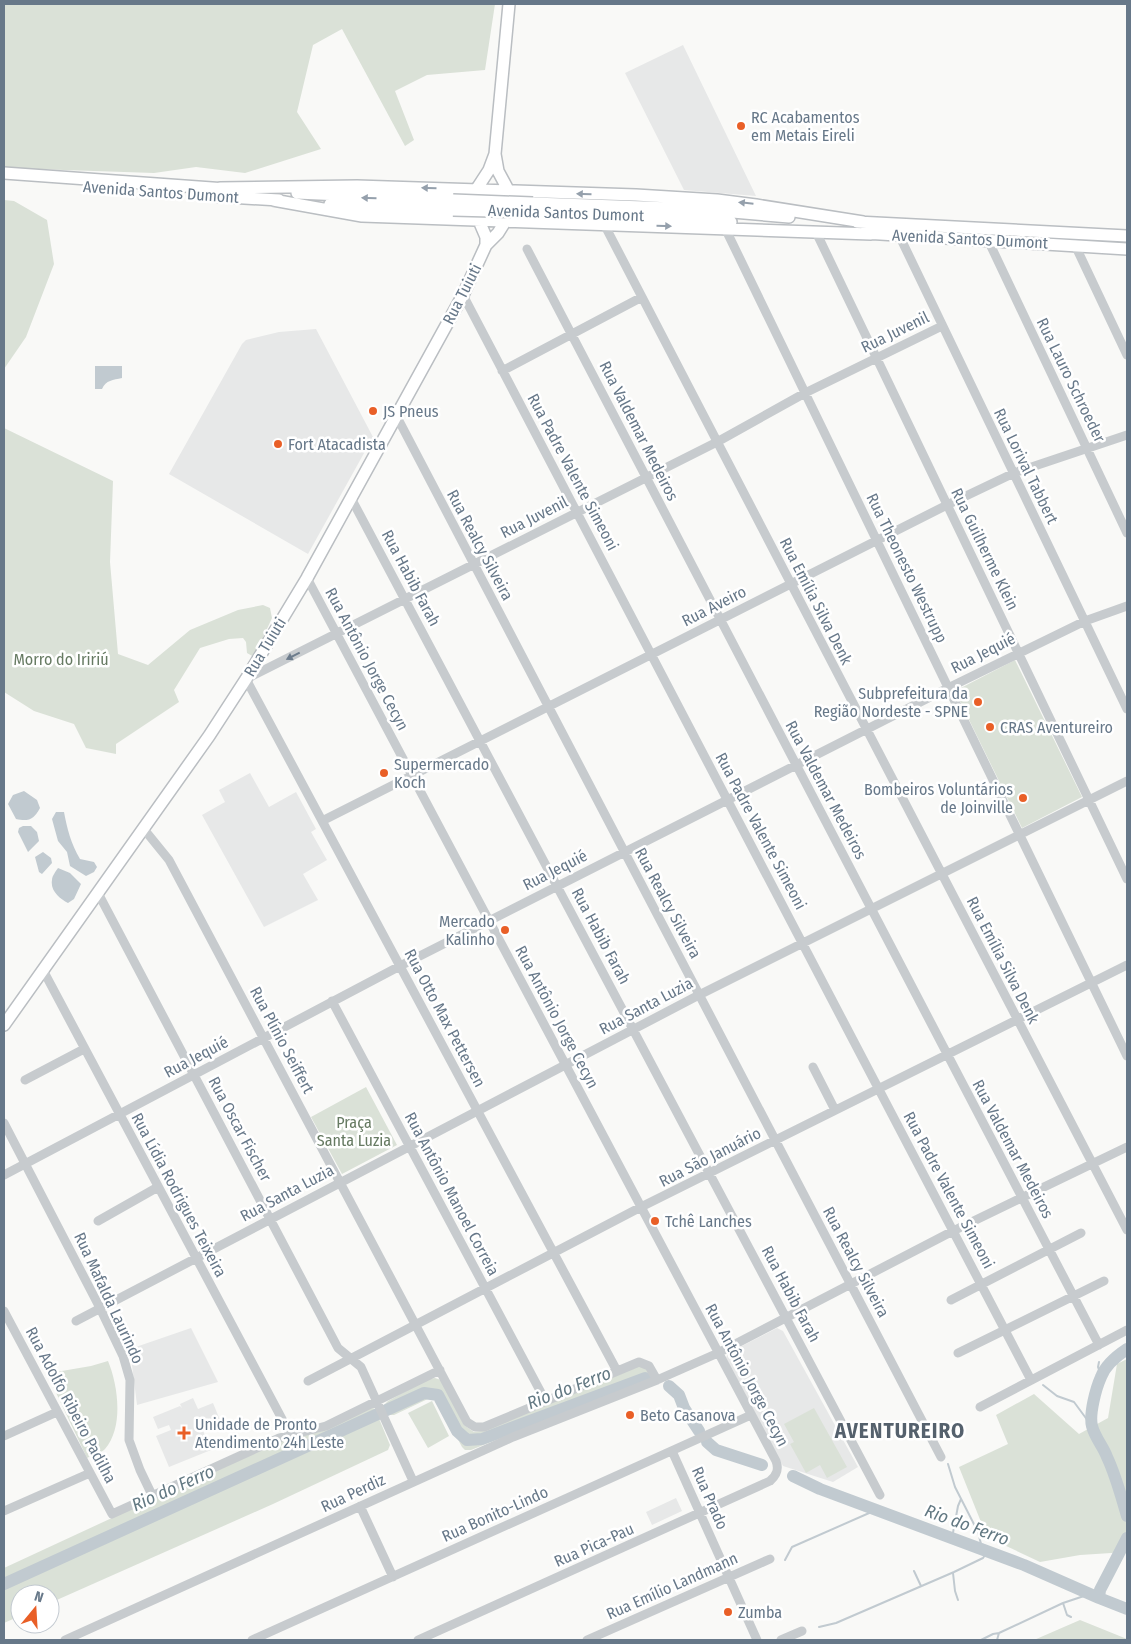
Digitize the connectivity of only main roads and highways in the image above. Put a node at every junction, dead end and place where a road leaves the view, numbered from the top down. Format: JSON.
{"nodes":[{"id":1,"x":510,"y":4,"type":"edge"},
{"id":2,"x":495,"y":154,"type":"junction"},
{"id":3,"x":4,"y":173,"type":"edge"},
{"id":4,"x":4,"y":181,"type":"edge"},
{"id":5,"x":220,"y":188,"type":"junction"},
{"id":6,"x":477,"y":190,"type":"junction"},
{"id":7,"x":509,"y":191,"type":"junction"},
{"id":8,"x":273,"y":200,"type":"junction"},
{"id":9,"x":453,"y":205,"type":"junction"},
{"id":10,"x":533,"y":207,"type":"junction"},
{"id":11,"x":479,"y":220,"type":"junction"},
{"id":12,"x":507,"y":221,"type":"junction"},
{"id":13,"x":520,"y":221,"type":"junction"},
{"id":14,"x":863,"y":222,"type":"junction"},
{"id":15,"x":498,"y":233,"type":"junction"},
{"id":16,"x":871,"y":234,"type":"junction"},
{"id":17,"x":1108,"y":235,"type":"junction"},
{"id":18,"x":1127,"y":236,"type":"edge"},
{"id":19,"x":486,"y":245,"type":"junction"},
{"id":20,"x":1108,"y":248,"type":"junction"},
{"id":21,"x":1127,"y":248,"type":"edge"},
{"id":22,"x":4,"y":1025,"type":"edge"}],
"edges":[{"from":1,"to":2,"type":"main road","name":"Rua Tuiuti"},
{"from":2,"to":6,"type":"main road","name":"Rua Tuiuti"},
{"from":2,"to":7,"type":"main road","name":"Rua Tuiuti"},
{"from":3,"to":5,"type":"main road","name":"Avenida Santos Dumont"},
{"from":4,"to":8,"type":"main road","name":"Avenida Santos Dumont"},
{"from":6,"to":5,"type":"main road","one_way":true},
{"from":9,"to":5,"type":"main road","name":"Avenida Santos Dumont","one_way":true},
{"from":6,"to":7,"type":"main road"},
{"from":6,"to":11,"type":"main road","name":"Rua Tuiuti"},
{"from":7,"to":12,"type":"main road","name":"Rua Tuiuti"},
{"from":14,"to":7,"type":"main road","one_way":true},
{"from":8,"to":9,"type":"main road","name":"Avenida Santos Dumont"},
{"from":8,"to":11,"type":"main road"},
{"from":9,"to":10,"type":"main road","name":"Avenida Santos Dumont","bridge":true},
{"from":10,"to":14,"type":"main road","name":"Avenida Santos Dumont"},
{"from":10,"to":16,"type":"main road","name":"Avenida Santos Dumont"},
{"from":11,"to":12,"type":"main road"},
{"from":11,"to":19,"type":"main road","name":"Rua Tuiuti"},
{"from":12,"to":13,"type":"main road"},
{"from":12,"to":15,"type":"main road","name":"Rua Tuiuti"},
{"from":13,"to":15,"type":"main road"},
{"from":13,"to":16,"type":"main road","one_way":true},
{"from":14,"to":17,"type":"main road","name":"Avenida Santos Dumont"},
{"from":15,"to":19,"type":"main road","name":"Rua Tuiuti"},
{"from":16,"to":20,"type":"main road","name":"Avenida Santos Dumont"},
{"from":17,"to":18,"type":"main road","name":"Avenida Santos Dumont"},
{"from":17,"to":20,"type":"main road"},
{"from":19,"to":22,"type":"main road","name":"Rua Tuiuti"},
{"from":20,"to":21,"type":"main road","name":"Avenida Santos Dumont"}]}
